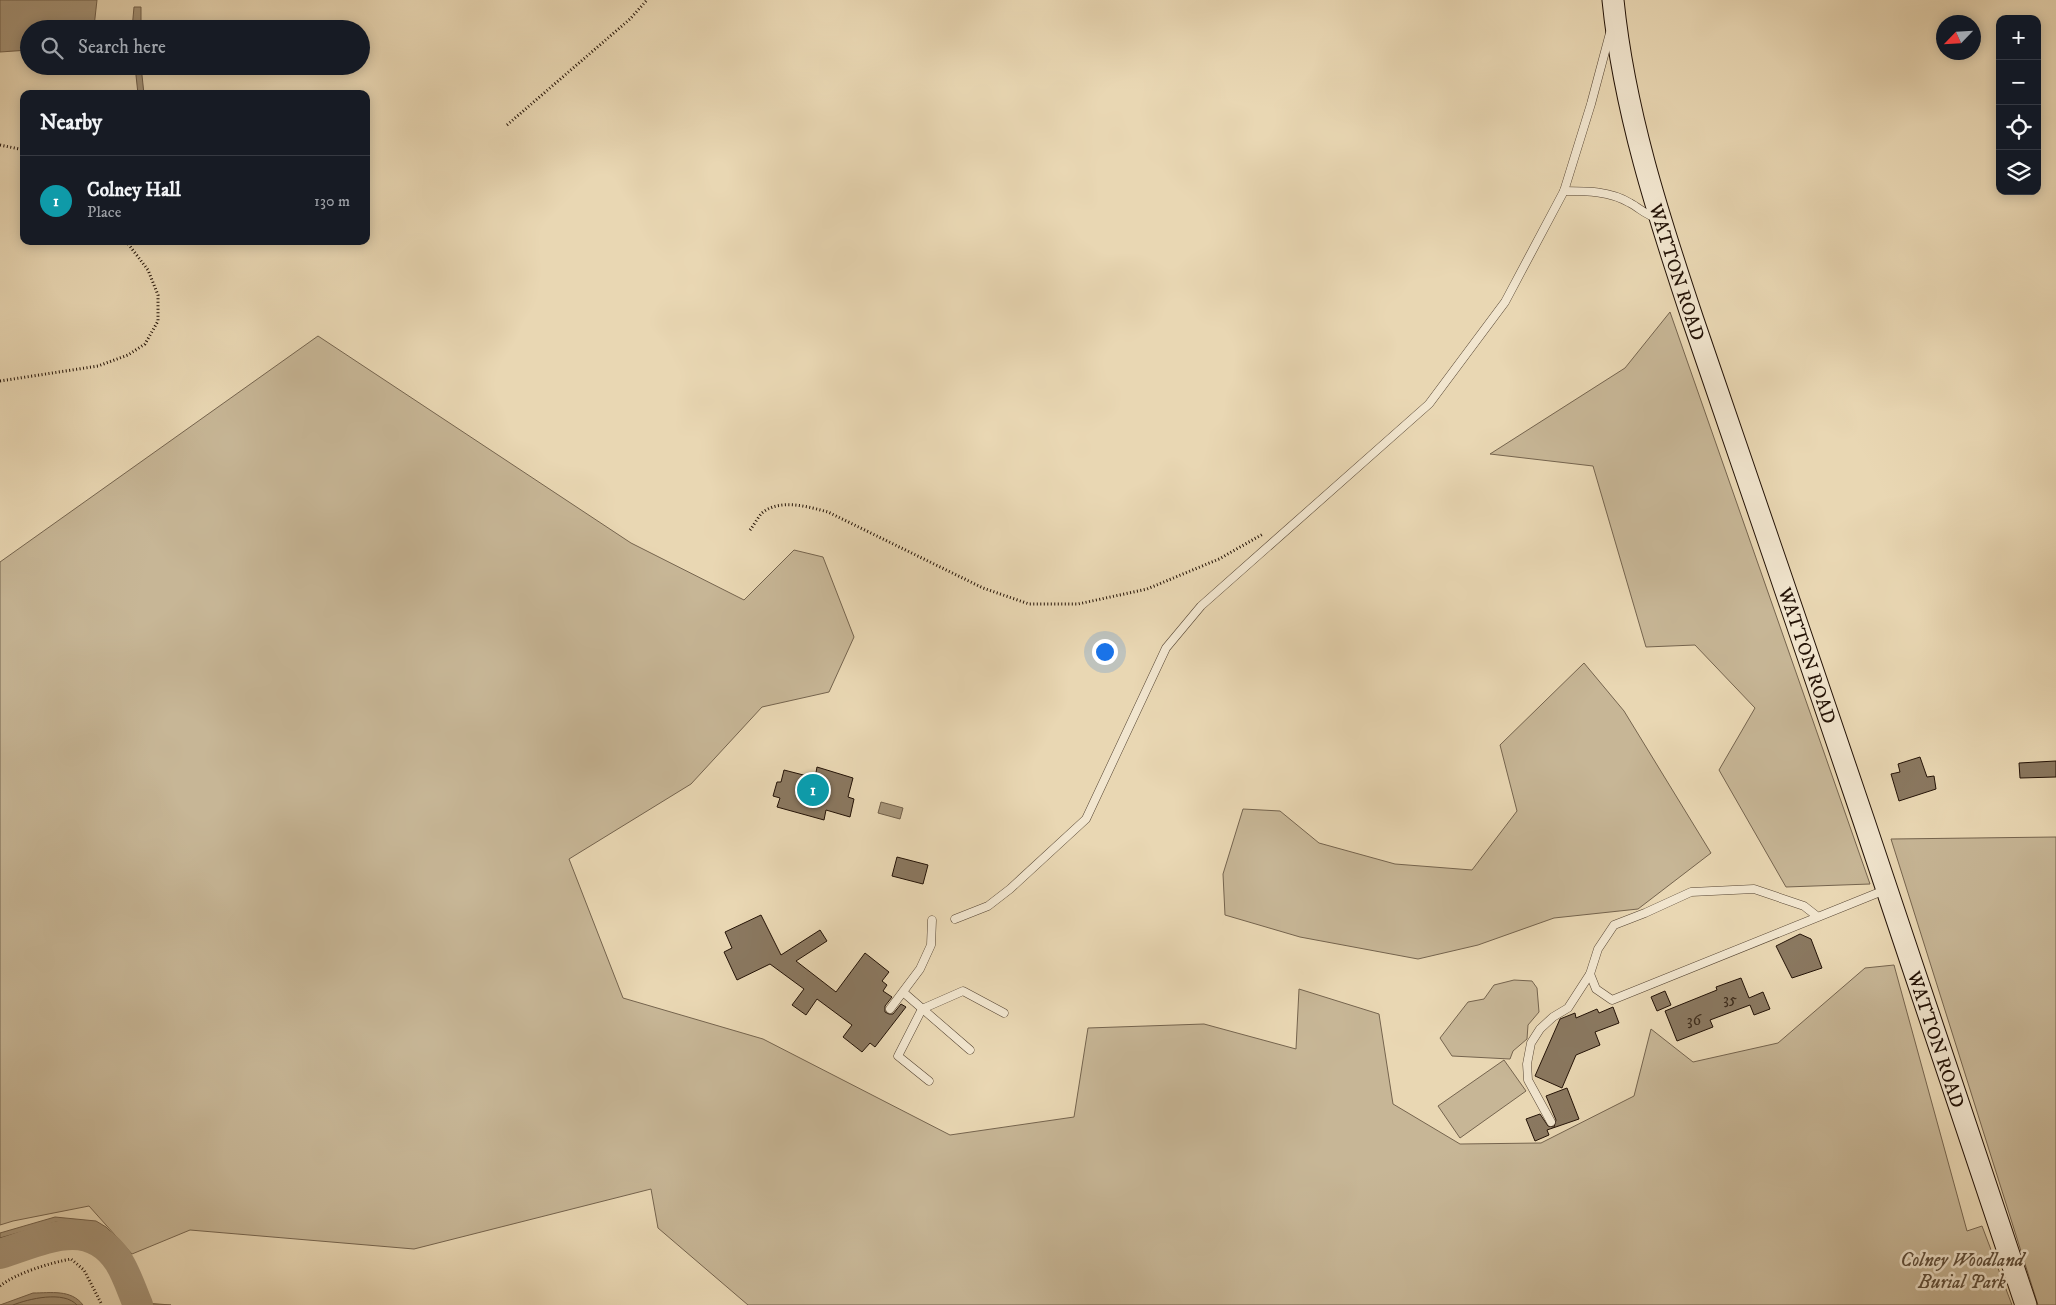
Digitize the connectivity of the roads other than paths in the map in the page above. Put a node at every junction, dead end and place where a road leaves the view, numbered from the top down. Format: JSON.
{"nodes":[{"id":1,"x":1613,"y":8,"type":"edge"},
{"id":2,"x":1564,"y":191,"type":"junction"},
{"id":3,"x":1660,"y":218,"type":"junction"},
{"id":4,"x":1887,"y":889,"type":"junction"},
{"id":5,"x":1818,"y":917,"type":"junction"},
{"id":6,"x":955,"y":919,"type":"dead end"},
{"id":7,"x":932,"y":920,"type":"dead end"},
{"id":8,"x":1590,"y":974,"type":"junction"},
{"id":9,"x":903,"y":992,"type":"junction"},
{"id":10,"x":890,"y":1009,"type":"dead end"},
{"id":11,"x":922,"y":1009,"type":"junction"},
{"id":12,"x":1004,"y":1013,"type":"dead end"},
{"id":13,"x":970,"y":1050,"type":"dead end"},
{"id":14,"x":929,"y":1081,"type":"dead end"},
{"id":15,"x":1551,"y":1122,"type":"dead end"},
{"id":16,"x":2026,"y":1305,"type":"edge"}],
"edges":[{"from":1,"to":2,"type":"lane"},
{"from":1,"to":3,"type":"main road","name":"WATTON ROAD"},
{"from":2,"to":3,"type":"lane"},
{"from":2,"to":6,"type":"lane"},
{"from":3,"to":4,"type":"main road","name":"WATTON ROAD"},
{"from":4,"to":5,"type":"lane"},
{"from":4,"to":16,"type":"main road","name":"WATTON ROAD"},
{"from":5,"to":8,"type":"lane"},
{"from":5,"to":8,"type":"lane"},
{"from":7,"to":9,"type":"lane"},
{"from":8,"to":15,"type":"lane"},
{"from":9,"to":10,"type":"lane"},
{"from":9,"to":11,"type":"lane"},
{"from":11,"to":12,"type":"lane"},
{"from":11,"to":13,"type":"lane"},
{"from":11,"to":14,"type":"lane"}]}
